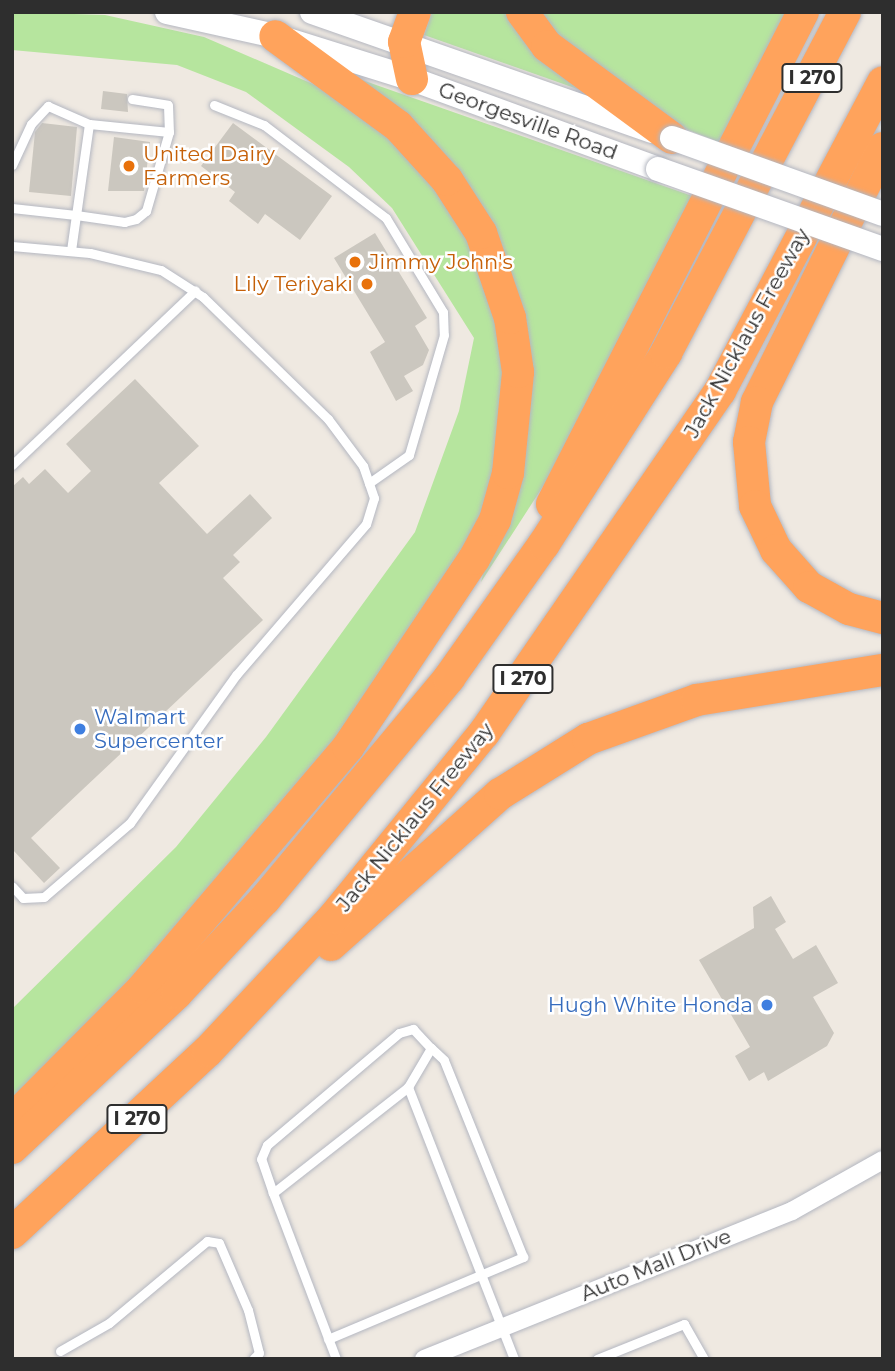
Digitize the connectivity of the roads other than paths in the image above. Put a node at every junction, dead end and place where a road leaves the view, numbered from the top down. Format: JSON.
{"nodes":[{"id":1,"x":167,"y":12,"type":"edge"},
{"id":2,"x":312,"y":12,"type":"edge"},
{"id":3,"x":415,"y":12,"type":"edge"},
{"id":4,"x":522,"y":12,"type":"edge"},
{"id":5,"x":803,"y":12,"type":"edge"},
{"id":6,"x":845,"y":12,"type":"edge"},
{"id":7,"x":275,"y":36,"type":"junction"},
{"id":8,"x":404,"y":42,"type":"junction"},
{"id":9,"x":412,"y":79,"type":"junction"},
{"id":10,"x":883,"y":82,"type":"edge"},
{"id":11,"x":132,"y":99,"type":"dead end"},
{"id":12,"x":214,"y":105,"type":"dead end"},
{"id":13,"x":89,"y":124,"type":"junction"},
{"id":14,"x":169,"y":132,"type":"junction"},
{"id":15,"x":672,"y":138,"type":"junction"},
{"id":16,"x":883,"y":148,"type":"edge"},
{"id":17,"x":12,"y":165,"type":"edge"},
{"id":18,"x":12,"y":208,"type":"edge"},
{"id":19,"x":883,"y":214,"type":"edge"},
{"id":20,"x":76,"y":215,"type":"junction"},
{"id":21,"x":12,"y":246,"type":"edge"},
{"id":22,"x":883,"y":249,"type":"edge"},
{"id":23,"x":71,"y":251,"type":"junction"},
{"id":24,"x":195,"y":291,"type":"junction"},
{"id":25,"x":12,"y":465,"type":"edge"},
{"id":26,"x":369,"y":483,"type":"junction"},
{"id":27,"x":528,"y":568,"type":"junction"},
{"id":28,"x":883,"y":618,"type":"edge"},
{"id":29,"x":883,"y":670,"type":"edge"},
{"id":30,"x":12,"y":886,"type":"edge"},
{"id":31,"x":431,"y":1048,"type":"junction"},
{"id":32,"x":208,"y":1051,"type":"junction"},
{"id":33,"x":408,"y":1087,"type":"junction"},
{"id":34,"x":12,"y":1119,"type":"edge"},
{"id":35,"x":12,"y":1148,"type":"edge"},
{"id":36,"x":883,"y":1160,"type":"edge"},
{"id":37,"x":273,"y":1193,"type":"junction"},
{"id":38,"x":12,"y":1233,"type":"edge"},
{"id":39,"x":481,"y":1275,"type":"junction"},
{"id":40,"x":502,"y":1326,"type":"junction"},
{"id":41,"x":328,"y":1339,"type":"junction"},
{"id":42,"x":60,"y":1351,"type":"dead end"},
{"id":43,"x":253,"y":1359,"type":"edge"},
{"id":44,"x":336,"y":1359,"type":"edge"},
{"id":45,"x":424,"y":1359,"type":"edge"},
{"id":46,"x":514,"y":1359,"type":"edge"},
{"id":47,"x":597,"y":1359,"type":"edge"},
{"id":48,"x":704,"y":1359,"type":"edge"}],
"edges":[{"from":1,"to":7,"type":"main road","name":"Georgesville Road"},
{"from":2,"to":8,"type":"main road","name":"Georgesville Road"},
{"from":3,"to":8,"type":"highway"},
{"from":4,"to":15,"type":"highway"},
{"from":5,"to":27,"type":"highway"},
{"from":6,"to":27,"type":"highway","number":"I 270"},
{"from":7,"to":9,"type":"main road","name":"Georgesville Road"},
{"from":7,"to":34,"type":"highway"},
{"from":8,"to":9,"type":"highway"},
{"from":8,"to":15,"type":"main road","name":"Georgesville Road"},
{"from":9,"to":22,"type":"main road","name":"Georgesville Road","bridge":true},
{"from":10,"to":32,"type":"highway","name":"Jack Nicklaus Freeway","number":"I 270"},
{"from":11,"to":14,"type":"lane"},
{"from":12,"to":26,"type":"lane"},
{"from":13,"to":14,"type":"lane"},
{"from":13,"to":17,"type":"lane"},
{"from":13,"to":20,"type":"lane"},
{"from":14,"to":20,"type":"lane"},
{"from":15,"to":19,"type":"main road","name":"Georgesville Road","bridge":true},
{"from":16,"to":28,"type":"highway"},
{"from":18,"to":20,"type":"lane"},
{"from":20,"to":23,"type":"lane"},
{"from":21,"to":23,"type":"lane"},
{"from":23,"to":24,"type":"lane"},
{"from":24,"to":25,"type":"lane"},
{"from":24,"to":26,"type":"lane"},
{"from":26,"to":30,"type":"lane"},
{"from":27,"to":35,"type":"highway","number":"I 270"},
{"from":29,"to":32,"type":"highway"},
{"from":31,"to":33,"type":"lane"},
{"from":31,"to":37,"type":"lane"},
{"from":31,"to":39,"type":"lane"},
{"from":32,"to":38,"type":"highway","name":"Jack Nicklaus Freeway","number":"I 270"},
{"from":33,"to":37,"type":"lane"},
{"from":33,"to":39,"type":"lane"},
{"from":36,"to":40,"type":"street","name":"Auto Mall Drive"},
{"from":37,"to":41,"type":"lane"},
{"from":39,"to":40,"type":"lane"},
{"from":39,"to":41,"type":"lane"},
{"from":40,"to":45,"type":"street","name":"Auto Mall Drive"},
{"from":40,"to":46,"type":"lane"},
{"from":41,"to":44,"type":"lane"},
{"from":42,"to":43,"type":"lane"},
{"from":47,"to":48,"type":"lane"}]}
